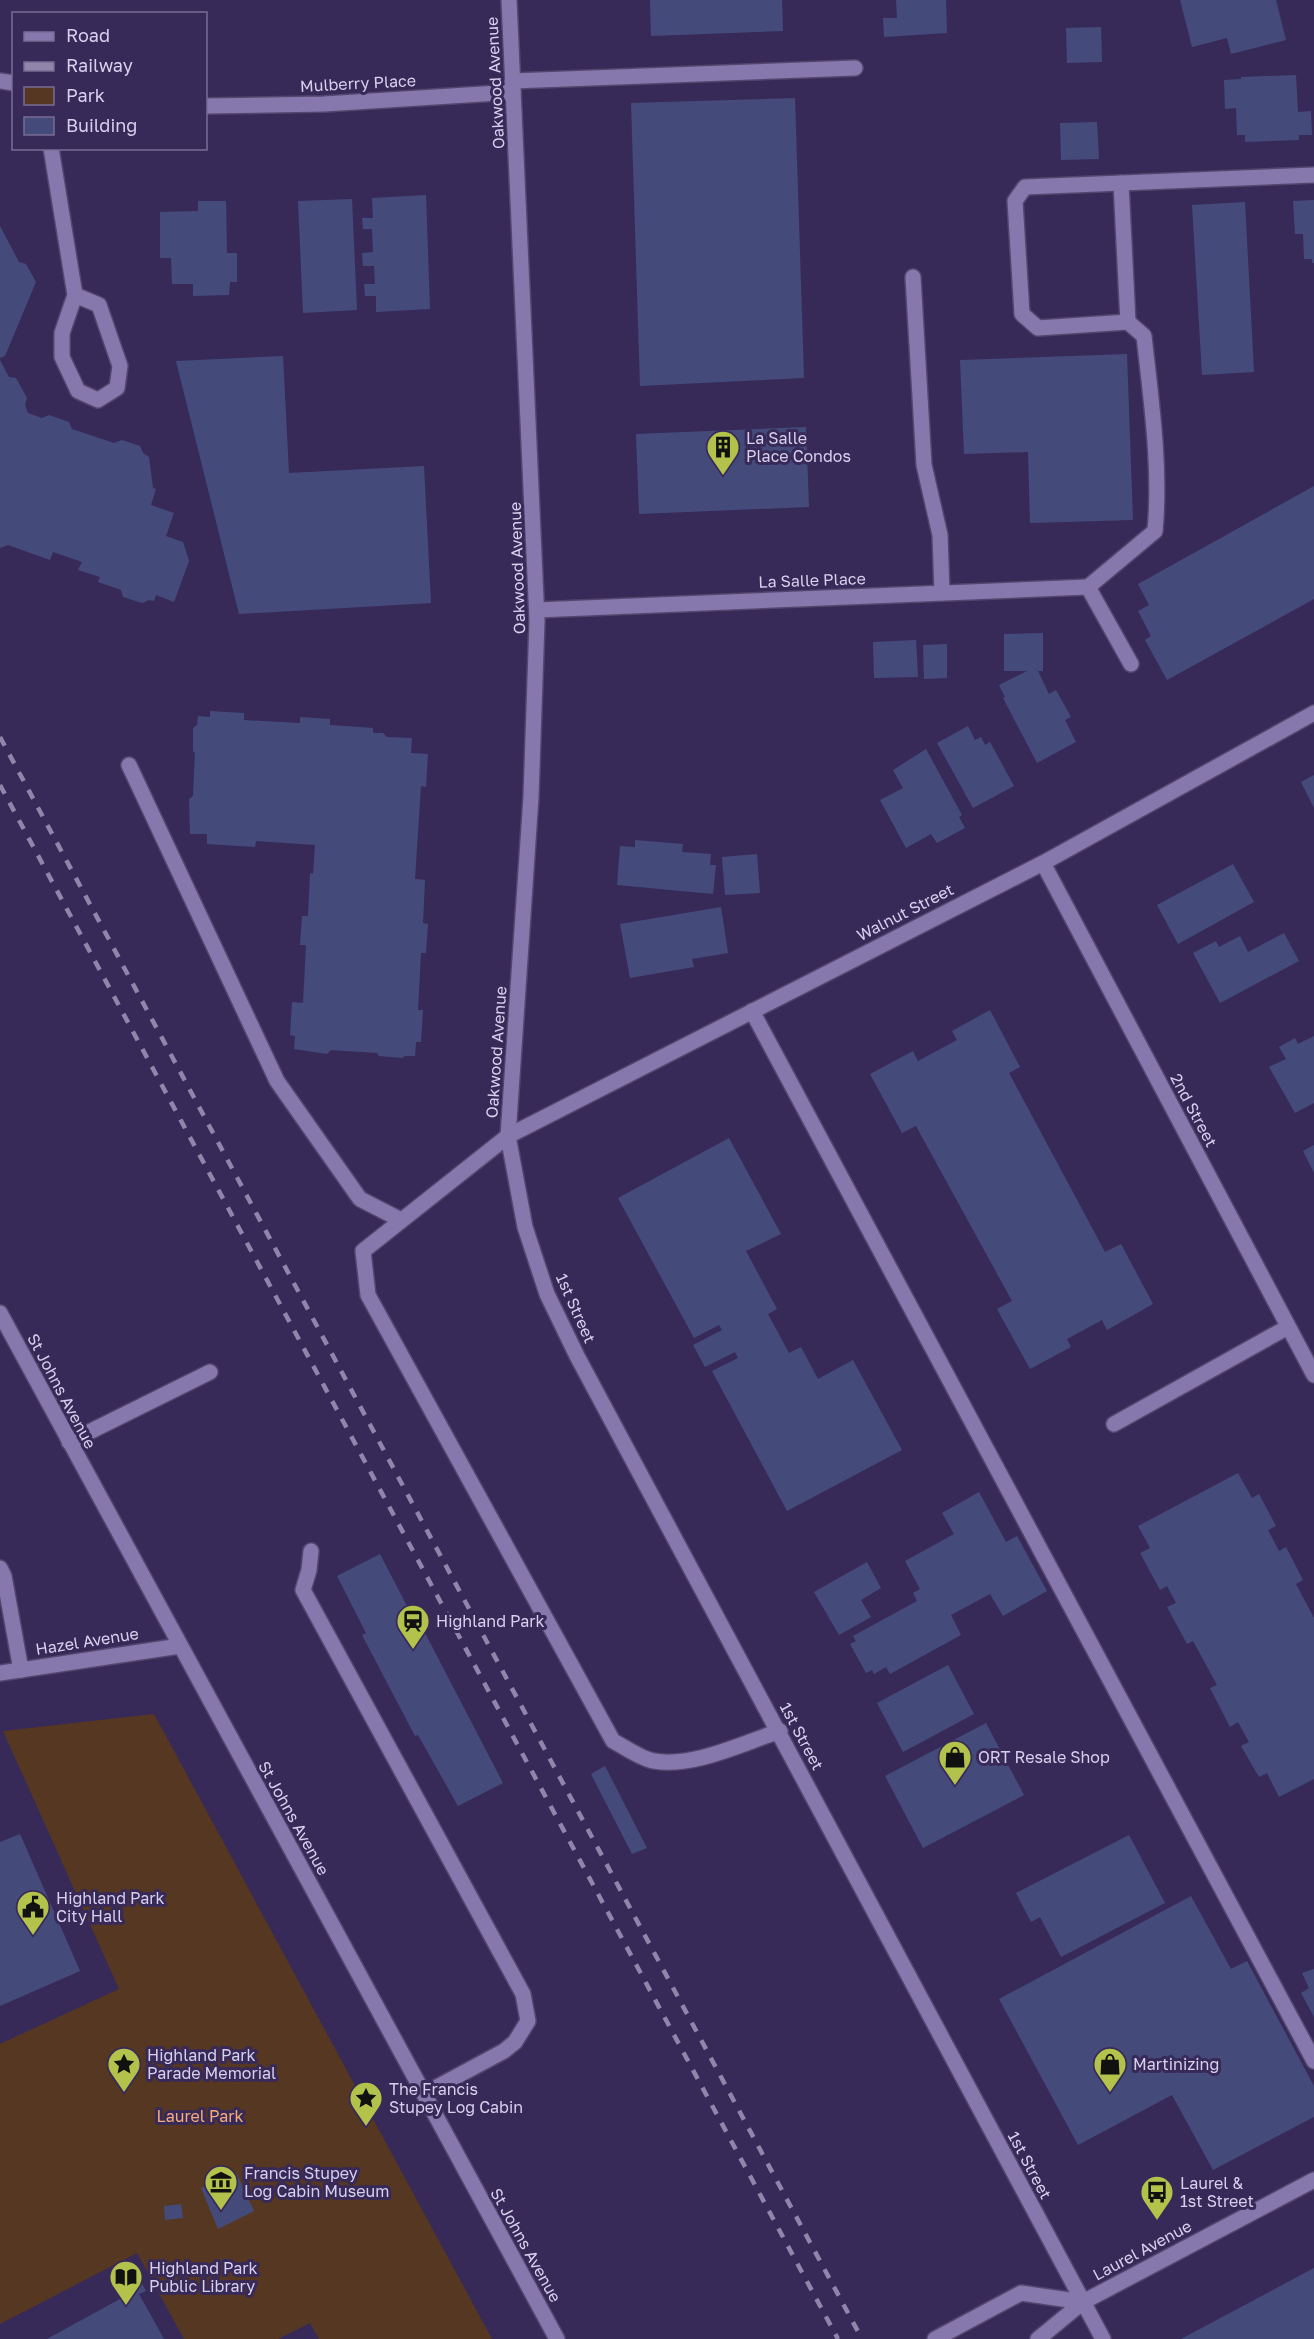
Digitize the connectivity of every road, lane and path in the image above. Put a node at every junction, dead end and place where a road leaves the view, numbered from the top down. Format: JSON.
{"nodes":[{"id":1,"x":509,"y":0,"type":"edge"},
{"id":2,"x":855,"y":68,"type":"dead end"},
{"id":3,"x":513,"y":87,"type":"junction"},
{"id":4,"x":207,"y":106,"type":"edge"},
{"id":5,"x":51,"y":150,"type":"edge"},
{"id":6,"x":1314,"y":175,"type":"edge"},
{"id":7,"x":1121,"y":183,"type":"junction"},
{"id":8,"x":913,"y":277,"type":"dead end"},
{"id":9,"x":75,"y":295,"type":"junction"},
{"id":10,"x":1128,"y":322,"type":"junction"},
{"id":11,"x":1088,"y":587,"type":"junction"},
{"id":12,"x":942,"y":593,"type":"junction"},
{"id":13,"x":537,"y":610,"type":"junction"},
{"id":14,"x":1131,"y":664,"type":"dead end"},
{"id":15,"x":1314,"y":713,"type":"edge"},
{"id":16,"x":129,"y":765,"type":"dead end"},
{"id":17,"x":1042,"y":862,"type":"junction"},
{"id":18,"x":752,"y":1011,"type":"junction"},
{"id":19,"x":508,"y":1136,"type":"junction"},
{"id":20,"x":401,"y":1220,"type":"junction"},
{"id":21,"x":0,"y":1313,"type":"edge"},
{"id":22,"x":1288,"y":1328,"type":"junction"},
{"id":23,"x":210,"y":1372,"type":"dead end"},
{"id":24,"x":1314,"y":1375,"type":"edge"},
{"id":25,"x":1114,"y":1424,"type":"dead end"},
{"id":26,"x":69,"y":1442,"type":"junction"},
{"id":27,"x":311,"y":1551,"type":"dead end"},
{"id":28,"x":0,"y":1568,"type":"edge"},
{"id":29,"x":180,"y":1646,"type":"junction"},
{"id":30,"x":21,"y":1670,"type":"junction"},
{"id":31,"x":0,"y":1673,"type":"edge"},
{"id":32,"x":780,"y":1731,"type":"junction"},
{"id":33,"x":1314,"y":2061,"type":"edge"},
{"id":34,"x":424,"y":2094,"type":"junction"},
{"id":35,"x":1314,"y":2180,"type":"edge"},
{"id":36,"x":1083,"y":2302,"type":"junction"},
{"id":37,"x":557,"y":2339,"type":"edge"},
{"id":38,"x":935,"y":2339,"type":"edge"},
{"id":39,"x":1038,"y":2339,"type":"edge"},
{"id":40,"x":1103,"y":2339,"type":"edge"}],
"edges":[{"from":1,"to":3,"type":"street","name":"Oakwood Avenue"},
{"from":2,"to":3,"type":"street","name":"Mulberry Place"},
{"from":3,"to":4,"type":"street","name":"Mulberry Place"},
{"from":3,"to":13,"type":"street","name":"Oakwood Avenue"},
{"from":5,"to":9,"type":"street"},
{"from":6,"to":7,"type":"street"},
{"from":7,"to":10,"type":"street"},
{"from":7,"to":10,"type":"street"},
{"from":8,"to":12,"type":"street"},
{"from":9,"to":9,"type":"street"},
{"from":10,"to":11,"type":"street"},
{"from":11,"to":12,"type":"street","name":"La Salle Place"},
{"from":11,"to":14,"type":"street"},
{"from":12,"to":13,"type":"street","name":"La Salle Place"},
{"from":13,"to":19,"type":"street","name":"Oakwood Avenue"},
{"from":15,"to":17,"type":"street","name":"Walnut Street"},
{"from":16,"to":20,"type":"street"},
{"from":17,"to":18,"type":"street","name":"Walnut Street"},
{"from":17,"to":22,"type":"street","name":"2nd Street"},
{"from":18,"to":19,"type":"street","name":"Walnut Street"},
{"from":18,"to":33,"type":"street"},
{"from":19,"to":20,"type":"street","name":"Walnut Street"},
{"from":19,"to":32,"type":"street","name":"1st Street"},
{"from":20,"to":32,"type":"street","name":"Walnut Street"},
{"from":21,"to":26,"type":"street","name":"St Johns Avenue"},
{"from":22,"to":24,"type":"street","name":"2nd Street"},
{"from":22,"to":25,"type":"street"},
{"from":23,"to":26,"type":"street"},
{"from":26,"to":29,"type":"street","name":"St Johns Avenue"},
{"from":27,"to":34,"type":"street"},
{"from":28,"to":30,"type":"street"},
{"from":29,"to":30,"type":"street","name":"Hazel Avenue"},
{"from":29,"to":34,"type":"street","name":"St Johns Avenue"},
{"from":30,"to":31,"type":"street","name":"Hazel Avenue"},
{"from":32,"to":36,"type":"street","name":"1st Street"},
{"from":34,"to":37,"type":"street","name":"St Johns Avenue"},
{"from":35,"to":36,"type":"street","name":"Laurel Avenue"},
{"from":36,"to":38,"type":"street","name":"Laurel Avenue"},
{"from":36,"to":39,"type":"street","name":"Laurel Avenue"},
{"from":36,"to":40,"type":"street","name":"1st Street"}]}
